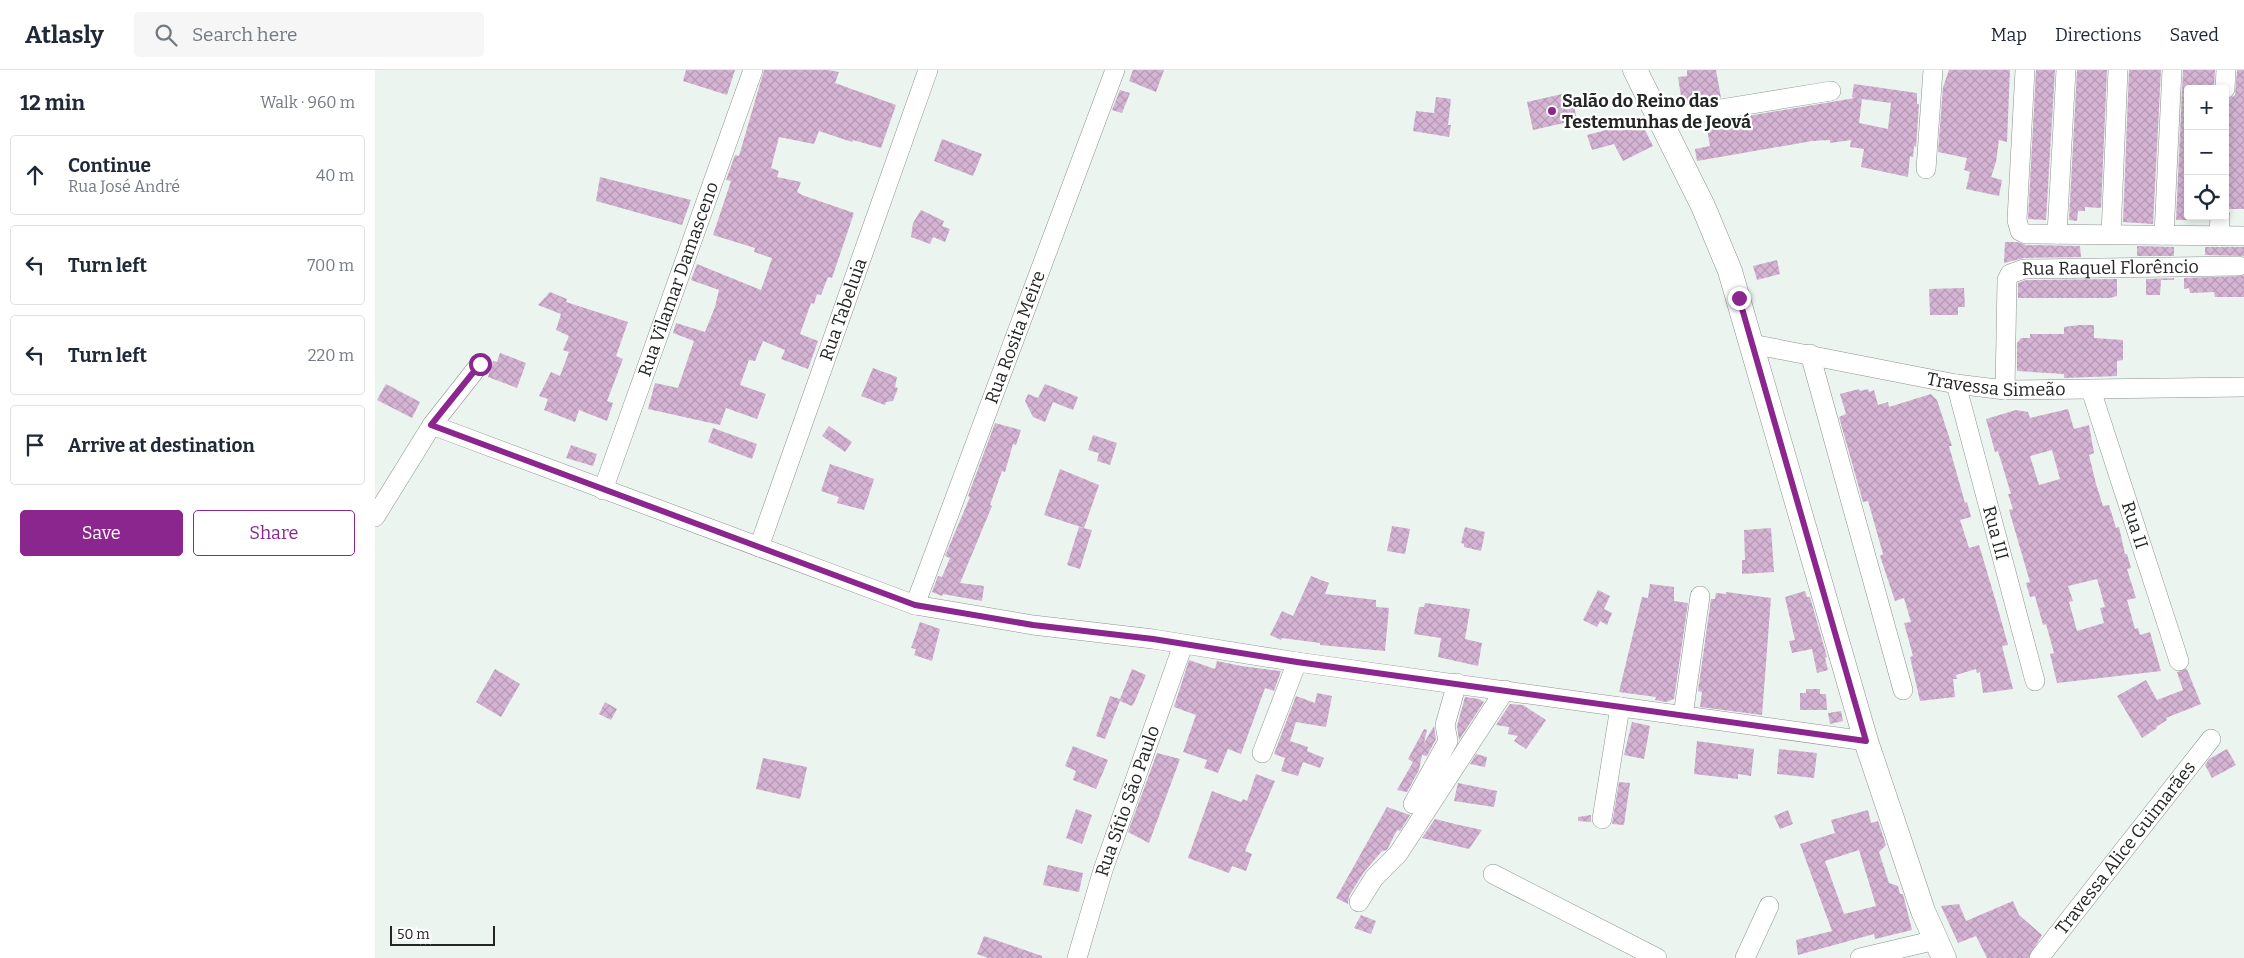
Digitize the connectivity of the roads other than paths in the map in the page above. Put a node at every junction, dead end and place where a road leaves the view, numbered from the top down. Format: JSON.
{"nodes":[{"id":1,"x":753,"y":70,"type":"edge"},
{"id":2,"x":928,"y":70,"type":"edge"},
{"id":3,"x":1115,"y":70,"type":"edge"},
{"id":4,"x":1635,"y":70,"type":"edge"},
{"id":5,"x":1933,"y":70,"type":"edge"},
{"id":6,"x":2025,"y":70,"type":"edge"},
{"id":7,"x":2066,"y":70,"type":"edge"},
{"id":8,"x":2118,"y":70,"type":"edge"},
{"id":9,"x":2172,"y":70,"type":"edge"},
{"id":10,"x":2225,"y":70,"type":"edge"},
{"id":11,"x":2225,"y":85,"type":"edge"},
{"id":12,"x":1831,"y":91,"type":"dead end"},
{"id":13,"x":1659,"y":119,"type":"junction"},
{"id":14,"x":1926,"y":169,"type":"dead end"},
{"id":15,"x":2220,"y":220,"type":"edge"},
{"id":16,"x":2057,"y":234,"type":"junction"},
{"id":17,"x":2111,"y":234,"type":"junction"},
{"id":18,"x":2164,"y":235,"type":"junction"},
{"id":19,"x":2219,"y":236,"type":"junction"},
{"id":20,"x":2244,"y":236,"type":"edge"},
{"id":21,"x":2239,"y":266,"type":"dead end"},
{"id":22,"x":1752,"y":344,"type":"junction"},
{"id":23,"x":1810,"y":354,"type":"junction"},
{"id":24,"x":480,"y":364,"type":"dead end"},
{"id":25,"x":1956,"y":384,"type":"junction"},
{"id":26,"x":2244,"y":387,"type":"edge"},
{"id":27,"x":2005,"y":390,"type":"junction"},
{"id":28,"x":2091,"y":390,"type":"junction"},
{"id":29,"x":431,"y":425,"type":"junction"},
{"id":30,"x":603,"y":490,"type":"junction"},
{"id":31,"x":375,"y":517,"type":"edge"},
{"id":32,"x":759,"y":547,"type":"junction"},
{"id":33,"x":1701,"y":596,"type":"dead end"},
{"id":34,"x":915,"y":605,"type":"junction"},
{"id":35,"x":1183,"y":645,"type":"junction"},
{"id":36,"x":1297,"y":662,"type":"junction"},
{"id":37,"x":2179,"y":662,"type":"dead end"},
{"id":38,"x":2035,"y":681,"type":"dead end"},
{"id":39,"x":1457,"y":683,"type":"junction"},
{"id":40,"x":1505,"y":690,"type":"junction"},
{"id":41,"x":1903,"y":690,"type":"dead end"},
{"id":42,"x":1620,"y":707,"type":"junction"},
{"id":43,"x":1683,"y":716,"type":"junction"},
{"id":44,"x":2211,"y":739,"type":"dead end"},
{"id":45,"x":1866,"y":741,"type":"junction"},
{"id":46,"x":1262,"y":754,"type":"dead end"},
{"id":47,"x":1413,"y":804,"type":"dead end"},
{"id":48,"x":1602,"y":819,"type":"dead end"},
{"id":49,"x":1493,"y":874,"type":"dead end"},
{"id":50,"x":1359,"y":902,"type":"dead end"},
{"id":51,"x":1769,"y":906,"type":"dead end"},
{"id":52,"x":1940,"y":949,"type":"edge"},
{"id":53,"x":1077,"y":958,"type":"edge"},
{"id":54,"x":1657,"y":958,"type":"edge"},
{"id":55,"x":1745,"y":958,"type":"edge"},
{"id":56,"x":1860,"y":958,"type":"edge"},
{"id":57,"x":2039,"y":958,"type":"edge"}],
"edges":[{"from":1,"to":30,"type":"street","name":"Rua Vilamar Damasceno"},
{"from":2,"to":32,"type":"street","name":"Rua Tabeluia"},
{"from":3,"to":34,"type":"street","name":"Rua Rosita Meire"},
{"from":4,"to":13,"type":"main road"},
{"from":5,"to":14,"type":"street"},
{"from":6,"to":16,"type":"street","name":"Rua Raquel Florêncio"},
{"from":7,"to":16,"type":"street"},
{"from":8,"to":17,"type":"street"},
{"from":9,"to":18,"type":"street"},
{"from":10,"to":11,"type":"street"},
{"from":12,"to":13,"type":"street"},
{"from":13,"to":22,"type":"main road"},
{"from":15,"to":19,"type":"street"},
{"from":16,"to":17,"type":"street","name":"Rua Raquel Florêncio"},
{"from":17,"to":18,"type":"street","name":"Rua Raquel Florêncio"},
{"from":18,"to":19,"type":"street","name":"Rua Raquel Florêncio"},
{"from":19,"to":20,"type":"street","name":"Rua Raquel Florêncio"},
{"from":21,"to":27,"type":"street","name":"Rua Raquel Florêncio"},
{"from":22,"to":23,"type":"street","name":"Travessa Simeão"},
{"from":22,"to":45,"type":"main road"},
{"from":23,"to":25,"type":"street","name":"Travessa Simeão"},
{"from":23,"to":41,"type":"street"},
{"from":24,"to":29,"type":"street"},
{"from":25,"to":27,"type":"street","name":"Travessa Simeão"},
{"from":25,"to":38,"type":"street","name":"Rua III"},
{"from":26,"to":28,"type":"street","name":"Travessa Simeão"},
{"from":27,"to":28,"type":"street","name":"Travessa Simeão"},
{"from":28,"to":37,"type":"street","name":"Rua II"},
{"from":29,"to":30,"type":"street"},
{"from":29,"to":31,"type":"street"},
{"from":30,"to":32,"type":"street"},
{"from":32,"to":34,"type":"street"},
{"from":33,"to":43,"type":"street"},
{"from":34,"to":35,"type":"street"},
{"from":35,"to":36,"type":"street"},
{"from":35,"to":53,"type":"street","name":"Rua Sítio São Paulo"},
{"from":36,"to":39,"type":"street"},
{"from":36,"to":46,"type":"street"},
{"from":39,"to":40,"type":"street"},
{"from":39,"to":47,"type":"street"},
{"from":40,"to":42,"type":"street"},
{"from":40,"to":50,"type":"street"},
{"from":42,"to":43,"type":"street"},
{"from":42,"to":48,"type":"street"},
{"from":43,"to":45,"type":"street"},
{"from":44,"to":57,"type":"street","name":"Travessa Alice Guimarães"},
{"from":45,"to":52,"type":"main road"},
{"from":49,"to":54,"type":"street"},
{"from":51,"to":55,"type":"street"},
{"from":52,"to":56,"type":"street"}]}
